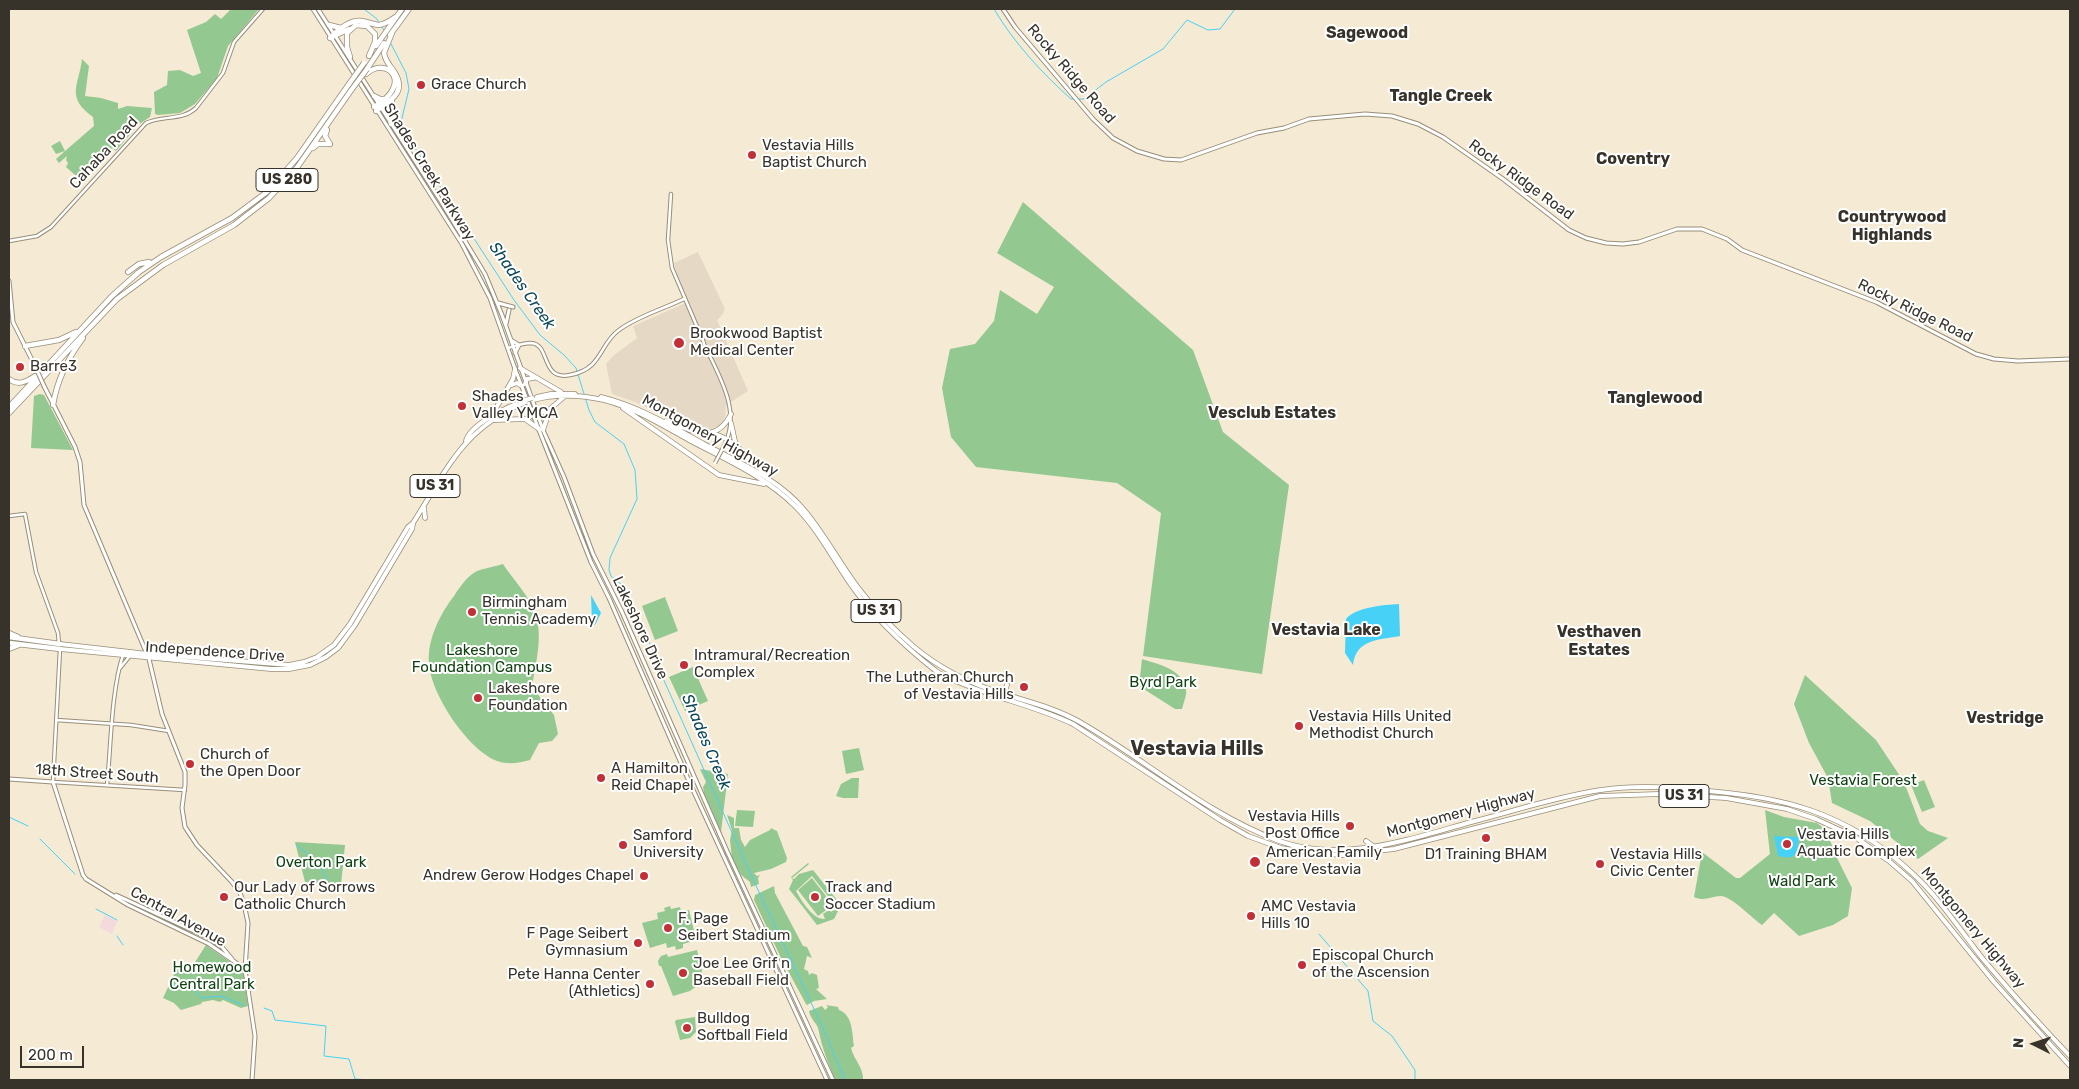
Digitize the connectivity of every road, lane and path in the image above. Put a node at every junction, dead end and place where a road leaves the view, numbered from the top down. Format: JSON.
{"nodes":[{"id":1,"x":263,"y":9,"type":"edge"},
{"id":2,"x":313,"y":9,"type":"edge"},
{"id":3,"x":318,"y":9,"type":"edge"},
{"id":4,"x":402,"y":9,"type":"edge"},
{"id":5,"x":409,"y":9,"type":"edge"},
{"id":6,"x":1003,"y":9,"type":"edge"},
{"id":7,"x":397,"y":16,"type":"junction"},
{"id":8,"x":329,"y":25,"type":"junction"},
{"id":9,"x":343,"y":28,"type":"junction"},
{"id":10,"x":350,"y":28,"type":"junction"},
{"id":11,"x":392,"y":33,"type":"junction"},
{"id":12,"x":333,"y":36,"type":"junction"},
{"id":13,"x":369,"y":56,"type":"junction"},
{"id":14,"x":350,"y":57,"type":"junction"},
{"id":15,"x":366,"y":72,"type":"junction"},
{"id":16,"x":394,"y":74,"type":"junction"},
{"id":17,"x":374,"y":96,"type":"junction"},
{"id":18,"x":390,"y":100,"type":"junction"},
{"id":19,"x":378,"y":108,"type":"junction"},
{"id":20,"x":330,"y":121,"type":"junction"},
{"id":21,"x":392,"y":124,"type":"junction"},
{"id":22,"x":309,"y":150,"type":"junction"},
{"id":23,"x":671,"y":194,"type":"dead end"},
{"id":24,"x":9,"y":241,"type":"edge"},
{"id":25,"x":155,"y":261,"type":"junction"},
{"id":26,"x":128,"y":272,"type":"dead end"},
{"id":27,"x":9,"y":281,"type":"edge"},
{"id":28,"x":125,"y":283,"type":"junction"},
{"id":29,"x":128,"y":290,"type":"junction"},
{"id":30,"x":684,"y":299,"type":"junction"},
{"id":31,"x":498,"y":303,"type":"junction"},
{"id":32,"x":94,"y":323,"type":"junction"},
{"id":33,"x":506,"y":325,"type":"junction"},
{"id":34,"x":83,"y":327,"type":"junction"},
{"id":35,"x":510,"y":340,"type":"junction"},
{"id":36,"x":519,"y":345,"type":"junction"},
{"id":37,"x":25,"y":346,"type":"junction"},
{"id":38,"x":510,"y":347,"type":"junction"},
{"id":39,"x":515,"y":354,"type":"junction"},
{"id":40,"x":2070,"y":359,"type":"edge"},
{"id":41,"x":517,"y":368,"type":"junction"},
{"id":42,"x":42,"y":371,"type":"junction"},
{"id":43,"x":534,"y":378,"type":"junction"},
{"id":44,"x":9,"y":379,"type":"edge"},
{"id":45,"x":543,"y":383,"type":"junction"},
{"id":46,"x":524,"y":385,"type":"junction"},
{"id":47,"x":509,"y":386,"type":"junction"},
{"id":48,"x":55,"y":392,"type":"junction"},
{"id":49,"x":48,"y":393,"type":"junction"},
{"id":50,"x":564,"y":395,"type":"junction"},
{"id":51,"x":543,"y":396,"type":"junction"},
{"id":52,"x":503,"y":398,"type":"junction"},
{"id":53,"x":602,"y":398,"type":"junction"},
{"id":54,"x":532,"y":400,"type":"junction"},
{"id":55,"x":526,"y":401,"type":"junction"},
{"id":56,"x":53,"y":404,"type":"junction"},
{"id":57,"x":617,"y":404,"type":"junction"},
{"id":58,"x":11,"y":407,"type":"edge"},
{"id":59,"x":509,"y":408,"type":"junction"},
{"id":60,"x":533,"y":410,"type":"junction"},
{"id":61,"x":548,"y":410,"type":"junction"},
{"id":62,"x":9,"y":414,"type":"edge"},
{"id":63,"x":731,"y":414,"type":"junction"},
{"id":64,"x":652,"y":416,"type":"junction"},
{"id":65,"x":511,"y":418,"type":"junction"},
{"id":66,"x":490,"y":419,"type":"junction"},
{"id":67,"x":525,"y":419,"type":"junction"},
{"id":68,"x":731,"y":423,"type":"junction"},
{"id":69,"x":541,"y":430,"type":"junction"},
{"id":70,"x":712,"y":433,"type":"junction"},
{"id":71,"x":727,"y":440,"type":"junction"},
{"id":72,"x":466,"y":441,"type":"joint"},
{"id":73,"x":736,"y":446,"type":"junction"},
{"id":74,"x":712,"y":470,"type":"junction"},
{"id":75,"x":774,"y":484,"type":"junction"},
{"id":76,"x":776,"y":490,"type":"junction"},
{"id":77,"x":424,"y":505,"type":"junction"},
{"id":78,"x":9,"y":516,"type":"edge"},
{"id":79,"x":425,"y":518,"type":"dead end"},
{"id":80,"x":413,"y":523,"type":"junction"},
{"id":81,"x":614,"y":595,"type":"junction"},
{"id":82,"x":609,"y":598,"type":"junction"},
{"id":83,"x":9,"y":632,"type":"edge"},
{"id":84,"x":9,"y":637,"type":"edge"},
{"id":85,"x":22,"y":642,"type":"junction"},
{"id":86,"x":9,"y":643,"type":"edge"},
{"id":87,"x":142,"y":643,"type":"junction"},
{"id":88,"x":60,"y":647,"type":"junction"},
{"id":89,"x":9,"y":649,"type":"edge"},
{"id":90,"x":125,"y":652,"type":"junction"},
{"id":91,"x":139,"y":653,"type":"junction"},
{"id":92,"x":147,"y":654,"type":"junction"},
{"id":93,"x":123,"y":656,"type":"junction"},
{"id":94,"x":129,"y":657,"type":"junction"},
{"id":95,"x":149,"y":659,"type":"junction"},
{"id":96,"x":119,"y":669,"type":"junction"},
{"id":97,"x":1007,"y":685,"type":"dead end"},
{"id":98,"x":1000,"y":693,"type":"junction"},
{"id":99,"x":56,"y":720,"type":"junction"},
{"id":100,"x":113,"y":724,"type":"junction"},
{"id":101,"x":170,"y":732,"type":"junction"},
{"id":102,"x":9,"y":780,"type":"edge"},
{"id":103,"x":53,"y":782,"type":"junction"},
{"id":104,"x":108,"y":785,"type":"junction"},
{"id":105,"x":1643,"y":787,"type":"junction"},
{"id":106,"x":185,"y":790,"type":"junction"},
{"id":107,"x":1697,"y":790,"type":"junction"},
{"id":108,"x":1634,"y":794,"type":"junction"},
{"id":109,"x":1696,"y":796,"type":"junction"},
{"id":110,"x":1521,"y":809,"type":"junction"},
{"id":111,"x":1522,"y":815,"type":"junction"},
{"id":112,"x":1366,"y":841,"type":"dead end"},
{"id":113,"x":1378,"y":847,"type":"junction"},
{"id":114,"x":1955,"y":923,"type":"junction"},
{"id":115,"x":1950,"y":928,"type":"junction"},
{"id":116,"x":246,"y":957,"type":"junction"},
{"id":117,"x":236,"y":963,"type":"junction"},
{"id":118,"x":245,"y":970,"type":"junction"},
{"id":119,"x":2070,"y":1056,"type":"edge"},
{"id":120,"x":2070,"y":1066,"type":"edge"},
{"id":121,"x":252,"y":1080,"type":"edge"},
{"id":122,"x":827,"y":1080,"type":"edge"},
{"id":123,"x":833,"y":1080,"type":"edge"}],
"edges":[{"from":1,"to":24,"type":"street","name":"Cahaba Road"},
{"from":2,"to":12,"type":"main road","name":"Shades Creek Parkway"},
{"from":3,"to":8,"type":"main road","name":"Shades Creek Parkway"},
{"from":4,"to":7,"type":"highway","number":"US 280"},
{"from":5,"to":11,"type":"highway"},
{"from":6,"to":40,"type":"main road","name":"Rocky Ridge Road"},
{"from":7,"to":9,"type":"highway"},
{"from":7,"to":13,"type":"highway","number":"US 280"},
{"from":8,"to":9,"type":"highway"},
{"from":8,"to":12,"type":"main road","name":"Shades Creek Parkway"},
{"from":9,"to":12,"type":"highway"},
{"from":10,"to":12,"type":"highway"},
{"from":10,"to":13,"type":"highway"},
{"from":10,"to":14,"type":"highway"},
{"from":11,"to":15,"type":"highway"},
{"from":11,"to":16,"type":"highway"},
{"from":12,"to":14,"type":"main road","name":"Shades Creek Parkway"},
{"from":12,"to":19,"type":"main road","name":"Shades Creek Parkway"},
{"from":13,"to":25,"type":"highway","number":"US 280","bridge":true},
{"from":14,"to":17,"type":"main road","name":"Shades Creek Parkway"},
{"from":15,"to":16,"type":"highway"},
{"from":15,"to":20,"type":"highway","number":"US 280","bridge":true},
{"from":16,"to":18,"type":"highway"},
{"from":17,"to":18,"type":"highway"},
{"from":17,"to":19,"type":"main road","name":"Shades Creek Parkway"},
{"from":18,"to":19,"type":"highway"},
{"from":18,"to":21,"type":"highway"},
{"from":19,"to":21,"type":"main road","name":"Shades Creek Parkway"},
{"from":19,"to":38,"type":"main road","name":"Shades Creek Parkway"},
{"from":20,"to":22,"type":"highway","number":"US 280"},
{"from":20,"to":22,"type":"highway"},
{"from":21,"to":31,"type":"main road","name":"Shades Creek Parkway"},
{"from":22,"to":29,"type":"highway","number":"US 280"},
{"from":23,"to":30,"type":"street"},
{"from":25,"to":26,"type":"highway"},
{"from":25,"to":28,"type":"highway","number":"US 280"},
{"from":25,"to":29,"type":"highway"},
{"from":27,"to":37,"type":"main road"},
{"from":28,"to":32,"type":"highway"},
{"from":28,"to":34,"type":"highway","number":"US 280"},
{"from":29,"to":32,"type":"highway","number":"US 280"},
{"from":30,"to":36,"type":"street"},
{"from":30,"to":63,"type":"street"},
{"from":31,"to":33,"type":"main road","name":"Shades Creek Parkway"},
{"from":31,"to":33,"type":"main road"},
{"from":32,"to":48,"type":"highway"},
{"from":32,"to":58,"type":"highway","number":"US 280"},
{"from":33,"to":35,"type":"main road","name":"Shades Creek Parkway"},
{"from":34,"to":37,"type":"highway"},
{"from":34,"to":42,"type":"highway","number":"US 280"},
{"from":35,"to":36,"type":"main road"},
{"from":35,"to":38,"type":"main road","name":"Shades Creek Parkway"},
{"from":36,"to":38,"type":"street"},
{"from":36,"to":39,"type":"main road"},
{"from":37,"to":49,"type":"main road","bridge":true},
{"from":38,"to":39,"type":"main road","name":"Shades Creek Parkway"},
{"from":38,"to":41,"type":"main road","name":"Shades Creek Parkway"},
{"from":39,"to":41,"type":"main road","name":"Shades Creek Parkway"},
{"from":41,"to":43,"type":"main road"},
{"from":41,"to":46,"type":"main road","name":"Shades Creek Parkway"},
{"from":41,"to":47,"type":"main road"},
{"from":42,"to":44,"type":"highway"},
{"from":42,"to":58,"type":"highway","number":"US 280"},
{"from":43,"to":45,"type":"main road"},
{"from":43,"to":46,"type":"main road"},
{"from":45,"to":50,"type":"main road"},
{"from":45,"to":51,"type":"main road"},
{"from":46,"to":47,"type":"main road"},
{"from":46,"to":54,"type":"main road","name":"Shades Creek Parkway"},
{"from":46,"to":60,"type":"main road","name":"Shades Creek Parkway"},
{"from":47,"to":52,"type":"main road"},
{"from":48,"to":49,"type":"highway"},
{"from":48,"to":56,"type":"highway"},
{"from":49,"to":56,"type":"main road"},
{"from":50,"to":51,"type":"main road","name":"Montgomery Highway","number":"US 31"},
{"from":50,"to":53,"type":"main road","name":"Montgomery Highway","number":"US 31"},
{"from":50,"to":61,"type":"main road"},
{"from":51,"to":54,"type":"main road","name":"Montgomery Highway","number":"US 31"},
{"from":51,"to":61,"type":"main road"},
{"from":52,"to":59,"type":"main road"},
{"from":52,"to":66,"type":"main road"},
{"from":53,"to":57,"type":"main road","name":"Montgomery Highway","number":"US 31"},
{"from":53,"to":64,"type":"main road","name":"Montgomery Highway","number":"US 31"},
{"from":54,"to":55,"type":"main road","name":"Montgomery Highway","number":"US 31","bridge":true},
{"from":54,"to":60,"type":"main road","name":"Lakeshore Drive"},
{"from":55,"to":59,"type":"main road","name":"Montgomery Highway","number":"US 31"},
{"from":55,"to":59,"type":"main road","name":"Montgomery Highway","number":"US 31"},
{"from":56,"to":87,"type":"main road"},
{"from":57,"to":74,"type":"main road"},
{"from":57,"to":76,"type":"main road","name":"Montgomery Highway","number":"US 31"},
{"from":58,"to":62,"type":"highway","number":"US 280"},
{"from":59,"to":65,"type":"main road"},
{"from":59,"to":66,"type":"main road","name":"Montgomery Highway","number":"US 31"},
{"from":60,"to":61,"type":"main road"},
{"from":60,"to":67,"type":"main road"},
{"from":60,"to":69,"type":"main road","name":"Lakeshore Drive"},
{"from":61,"to":69,"type":"main road"},
{"from":63,"to":68,"type":"street"},
{"from":63,"to":70,"type":"main road"},
{"from":64,"to":70,"type":"main road"},
{"from":64,"to":75,"type":"main road","name":"Montgomery Highway","number":"US 31"},
{"from":65,"to":66,"type":"main road"},
{"from":65,"to":67,"type":"main road"},
{"from":66,"to":72,"type":"main road","name":"Montgomery Highway","number":"US 31"},
{"from":67,"to":69,"type":"main road"},
{"from":68,"to":71,"type":"street"},
{"from":68,"to":73,"type":"main road"},
{"from":69,"to":81,"type":"main road","name":"Lakeshore Drive"},
{"from":69,"to":82,"type":"main road","name":"Lakeshore Drive"},
{"from":70,"to":71,"type":"main road"},
{"from":71,"to":73,"type":"main road"},
{"from":71,"to":74,"type":"street","bridge":true},
{"from":72,"to":77,"type":"main road","name":"Independence Drive","number":"US 31"},
{"from":73,"to":75,"type":"main road"},
{"from":74,"to":76,"type":"main road"},
{"from":75,"to":98,"type":"main road","name":"Montgomery Highway","number":"US 31"},
{"from":76,"to":111,"type":"main road","name":"Montgomery Highway","number":"US 31"},
{"from":77,"to":79,"type":"main road"},
{"from":77,"to":80,"type":"main road","name":"Independence Drive","number":"US 31"},
{"from":78,"to":88,"type":"street"},
{"from":80,"to":92,"type":"main road","name":"Independence Drive","number":"US 31"},
{"from":80,"to":95,"type":"main road","name":"Independence Drive","number":"US 31"},
{"from":81,"to":82,"type":"main road"},
{"from":81,"to":123,"type":"main road","name":"Lakeshore Drive"},
{"from":82,"to":122,"type":"main road","name":"Lakeshore Drive"},
{"from":83,"to":85,"type":"highway"},
{"from":84,"to":85,"type":"highway","number":"US 31"},
{"from":85,"to":86,"type":"highway","number":"US 31"},
{"from":85,"to":88,"type":"highway","number":"US 31"},
{"from":85,"to":89,"type":"highway"},
{"from":87,"to":91,"type":"main road"},
{"from":87,"to":92,"type":"main road"},
{"from":88,"to":90,"type":"main road","name":"Independence Drive","number":"US 31"},
{"from":88,"to":93,"type":"main road","name":"Independence Drive","number":"US 31"},
{"from":88,"to":99,"type":"street"},
{"from":90,"to":91,"type":"main road","name":"Independence Drive","number":"US 31"},
{"from":90,"to":93,"type":"street"},
{"from":91,"to":92,"type":"main road","name":"Independence Drive","number":"US 31"},
{"from":92,"to":95,"type":"main road"},
{"from":93,"to":94,"type":"main road","name":"Independence Drive","number":"US 31"},
{"from":93,"to":96,"type":"street"},
{"from":94,"to":95,"type":"main road","name":"Independence Drive","number":"US 31"},
{"from":94,"to":96,"type":"street"},
{"from":95,"to":101,"type":"main road"},
{"from":96,"to":100,"type":"street"},
{"from":97,"to":98,"type":"main road"},
{"from":98,"to":113,"type":"main road","name":"Montgomery Highway","number":"US 31"},
{"from":99,"to":100,"type":"street"},
{"from":99,"to":103,"type":"street"},
{"from":100,"to":101,"type":"street"},
{"from":100,"to":104,"type":"street"},
{"from":101,"to":106,"type":"main road"},
{"from":102,"to":103,"type":"main road","name":"18th Street South"},
{"from":103,"to":104,"type":"street","name":"18th Street South"},
{"from":103,"to":117,"type":"main road","name":"Central Avenue"},
{"from":104,"to":106,"type":"street","name":"18th Street South"},
{"from":105,"to":107,"type":"main road","name":"Montgomery Highway","number":"US 31"},
{"from":105,"to":108,"type":"main road"},
{"from":105,"to":110,"type":"main road","name":"Montgomery Highway","number":"US 31"},
{"from":106,"to":116,"type":"main road"},
{"from":107,"to":109,"type":"main road"},
{"from":107,"to":114,"type":"main road","name":"Montgomery Highway","number":"US 31"},
{"from":108,"to":109,"type":"main road","name":"Montgomery Highway","number":"US 31"},
{"from":108,"to":111,"type":"main road","name":"Montgomery Highway","number":"US 31"},
{"from":109,"to":115,"type":"main road","name":"Montgomery Highway","number":"US 31"},
{"from":110,"to":111,"type":"main road"},
{"from":110,"to":113,"type":"main road","name":"Montgomery Highway","number":"US 31"},
{"from":112,"to":113,"type":"main road"},
{"from":114,"to":115,"type":"main road"},
{"from":114,"to":119,"type":"main road","name":"Montgomery Highway","number":"US 31"},
{"from":115,"to":120,"type":"main road","name":"Montgomery Highway","number":"US 31"},
{"from":116,"to":117,"type":"main road"},
{"from":116,"to":118,"type":"main road"},
{"from":117,"to":118,"type":"main road","name":"Central Avenue"},
{"from":118,"to":121,"type":"main road"}]}
